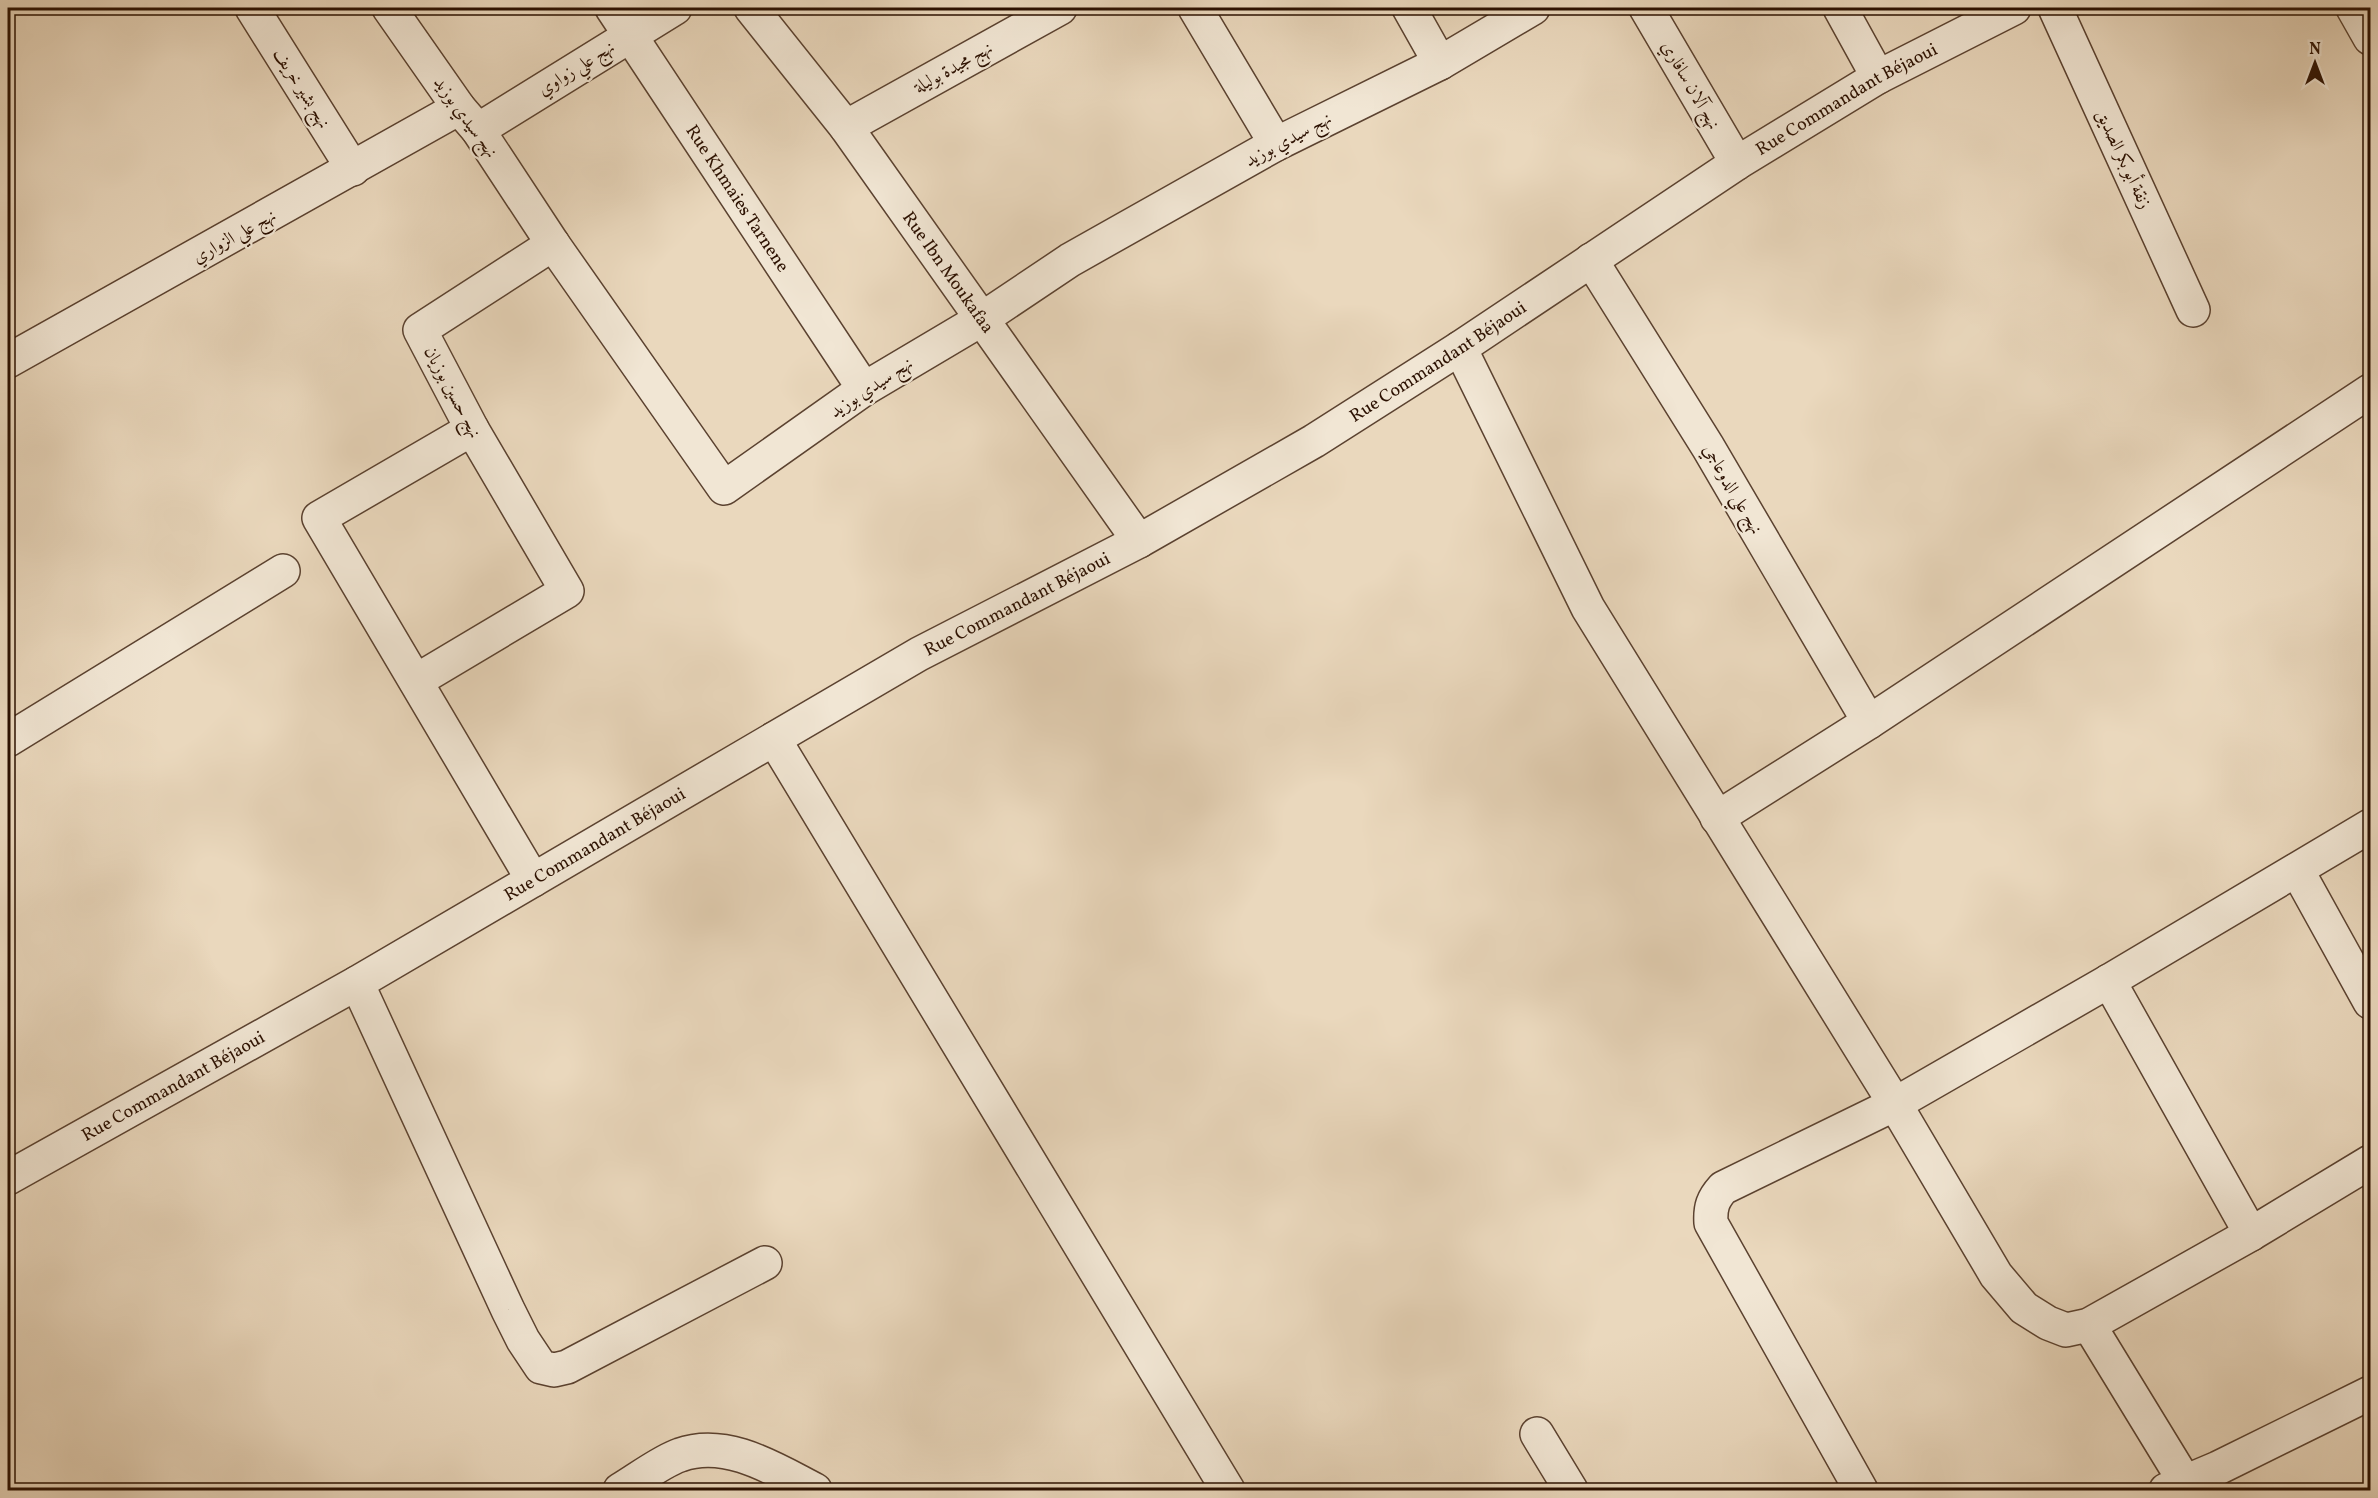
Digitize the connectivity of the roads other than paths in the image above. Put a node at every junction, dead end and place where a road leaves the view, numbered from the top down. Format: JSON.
{"nodes":[{"id":1,"x":252,"y":8,"type":"edge"},
{"id":2,"x":389,"y":8,"type":"edge"},
{"id":3,"x":675,"y":8,"type":"edge"},
{"id":4,"x":751,"y":8,"type":"edge"},
{"id":5,"x":1060,"y":8,"type":"edge"},
{"id":6,"x":1195,"y":8,"type":"edge"},
{"id":7,"x":1409,"y":8,"type":"edge"},
{"id":8,"x":1533,"y":8,"type":"edge"},
{"id":9,"x":1646,"y":8,"type":"edge"},
{"id":10,"x":1840,"y":8,"type":"edge"},
{"id":11,"x":2014,"y":8,"type":"edge"},
{"id":12,"x":2055,"y":8,"type":"edge"},
{"id":13,"x":2353,"y":8,"type":"edge"},
{"id":14,"x":621,"y":21,"type":"edge"},
{"id":15,"x":2370,"y":38,"type":"edge"},
{"id":16,"x":1440,"y":63,"type":"junction"},
{"id":17,"x":1878,"y":77,"type":"junction"},
{"id":18,"x":469,"y":119,"type":"junction"},
{"id":19,"x":846,"y":127,"type":"junction"},
{"id":20,"x":1276,"y":144,"type":"junction"},
{"id":21,"x":1737,"y":164,"type":"junction"},
{"id":22,"x":353,"y":169,"type":"junction"},
{"id":23,"x":553,"y":244,"type":"junction"},
{"id":24,"x":1591,"y":260,"type":"junction"},
{"id":25,"x":2193,"y":310,"type":"dead end"},
{"id":26,"x":982,"y":319,"type":"junction"},
{"id":27,"x":1460,"y":348,"type":"junction"},
{"id":28,"x":8,"y":361,"type":"edge"},
{"id":29,"x":864,"y":389,"type":"junction"},
{"id":30,"x":2370,"y":391,"type":"edge"},
{"id":31,"x":472,"y":429,"type":"junction"},
{"id":32,"x":1139,"y":540,"type":"junction"},
{"id":33,"x":283,"y":571,"type":"dead end"},
{"id":34,"x":416,"y":681,"type":"junction"},
{"id":35,"x":1869,"y":722,"type":"junction"},
{"id":36,"x":774,"y":739,"type":"junction"},
{"id":37,"x":8,"y":740,"type":"edge"},
{"id":38,"x":1717,"y":818,"type":"junction"},
{"id":39,"x":2370,"y":826,"type":"edge"},
{"id":40,"x":2297,"y":870,"type":"junction"},
{"id":41,"x":533,"y":880,"type":"junction"},
{"id":42,"x":2109,"y":981,"type":"junction"},
{"id":43,"x":357,"y":982,"type":"junction"},
{"id":44,"x":2370,"y":1002,"type":"edge"},
{"id":45,"x":1895,"y":1104,"type":"junction"},
{"id":46,"x":2370,"y":1162,"type":"edge"},
{"id":47,"x":8,"y":1178,"type":"edge"},
{"id":48,"x":2251,"y":1234,"type":"junction"},
{"id":49,"x":765,"y":1263,"type":"dead end"},
{"id":50,"x":2089,"y":1326,"type":"junction"},
{"id":51,"x":2370,"y":1393,"type":"edge"},
{"id":52,"x":1537,"y":1434,"type":"dead end"},
{"id":53,"x":2175,"y":1486,"type":"edge"},
{"id":54,"x":620,"y":1491,"type":"edge"},
{"id":55,"x":815,"y":1491,"type":"edge"},
{"id":56,"x":1228,"y":1491,"type":"edge"},
{"id":57,"x":1571,"y":1491,"type":"edge"},
{"id":58,"x":1861,"y":1491,"type":"edge"}],
"edges":[{"from":1,"to":22,"type":"street","name":"نهج بشير خريف"},
{"from":2,"to":18,"type":"street","name":"نهج سيدي بوزيد"},
{"from":3,"to":14,"type":"street","name":"نهج علي زواوي"},
{"from":4,"to":19,"type":"street","name":"Rue Ibn Moukafaa"},
{"from":5,"to":19,"type":"street","name":"نهج مجيدة بوليلة"},
{"from":6,"to":20,"type":"street"},
{"from":7,"to":16,"type":"street"},
{"from":8,"to":16,"type":"street","name":"نهج سيدي بوزيد"},
{"from":9,"to":21,"type":"street","name":"نهج آلان سافاري"},
{"from":10,"to":17,"type":"street"},
{"from":11,"to":17,"type":"street","name":"Rue Commandant Béjaoui"},
{"from":12,"to":25,"type":"street","name":"زنقة أبو بكر الصديق"},
{"from":13,"to":15,"type":"street"},
{"from":14,"to":18,"type":"street","name":"نهج علي زواوي"},
{"from":14,"to":29,"type":"street","name":"Rue Khmaies Tarnene"},
{"from":16,"to":20,"type":"street","name":"نهج سيدي بوزيد"},
{"from":17,"to":21,"type":"street","name":"Rue Commandant Béjaoui"},
{"from":18,"to":22,"type":"street","name":"نهج علي الزواري"},
{"from":18,"to":23,"type":"street","name":"نهج سيدي بوزيد"},
{"from":19,"to":26,"type":"street","name":"Rue Ibn Moukafaa"},
{"from":20,"to":26,"type":"street","name":"نهج سيدي بوزيد"},
{"from":21,"to":24,"type":"street","name":"Rue Commandant Béjaoui"},
{"from":22,"to":28,"type":"street","name":"نهج علي الزواري"},
{"from":23,"to":29,"type":"street","name":"نهج سيدي بوزيد"},
{"from":23,"to":31,"type":"street","name":"نهج حسين بوزيان"},
{"from":24,"to":27,"type":"street","name":"Rue Commandant Béjaoui"},
{"from":24,"to":35,"type":"street","name":"نهج علي الدوعاجي"},
{"from":26,"to":29,"type":"street","name":"نهج سيدي بوزيد"},
{"from":26,"to":32,"type":"street","name":"Rue Ibn Moukafaa"},
{"from":27,"to":32,"type":"street","name":"Rue Commandant Béjaoui"},
{"from":27,"to":38,"type":"street"},
{"from":30,"to":35,"type":"street"},
{"from":31,"to":34,"type":"street","name":"نهج حسين بوزيان"},
{"from":31,"to":34,"type":"street"},
{"from":32,"to":36,"type":"street","name":"Rue Commandant Béjaoui"},
{"from":33,"to":37,"type":"street"},
{"from":34,"to":41,"type":"street"},
{"from":35,"to":38,"type":"street"},
{"from":36,"to":41,"type":"street","name":"Rue Commandant Béjaoui"},
{"from":36,"to":56,"type":"street"},
{"from":38,"to":45,"type":"street"},
{"from":39,"to":40,"type":"street"},
{"from":40,"to":42,"type":"street"},
{"from":40,"to":44,"type":"street"},
{"from":41,"to":43,"type":"street","name":"Rue Commandant Béjaoui"},
{"from":42,"to":45,"type":"street"},
{"from":42,"to":48,"type":"street"},
{"from":43,"to":47,"type":"street","name":"Rue Commandant Béjaoui"},
{"from":43,"to":49,"type":"street"},
{"from":45,"to":50,"type":"street"},
{"from":45,"to":58,"type":"street"},
{"from":46,"to":48,"type":"street"},
{"from":48,"to":50,"type":"street"},
{"from":50,"to":53,"type":"street"},
{"from":51,"to":53,"type":"street"},
{"from":52,"to":57,"type":"street"},
{"from":54,"to":55,"type":"street"}]}
